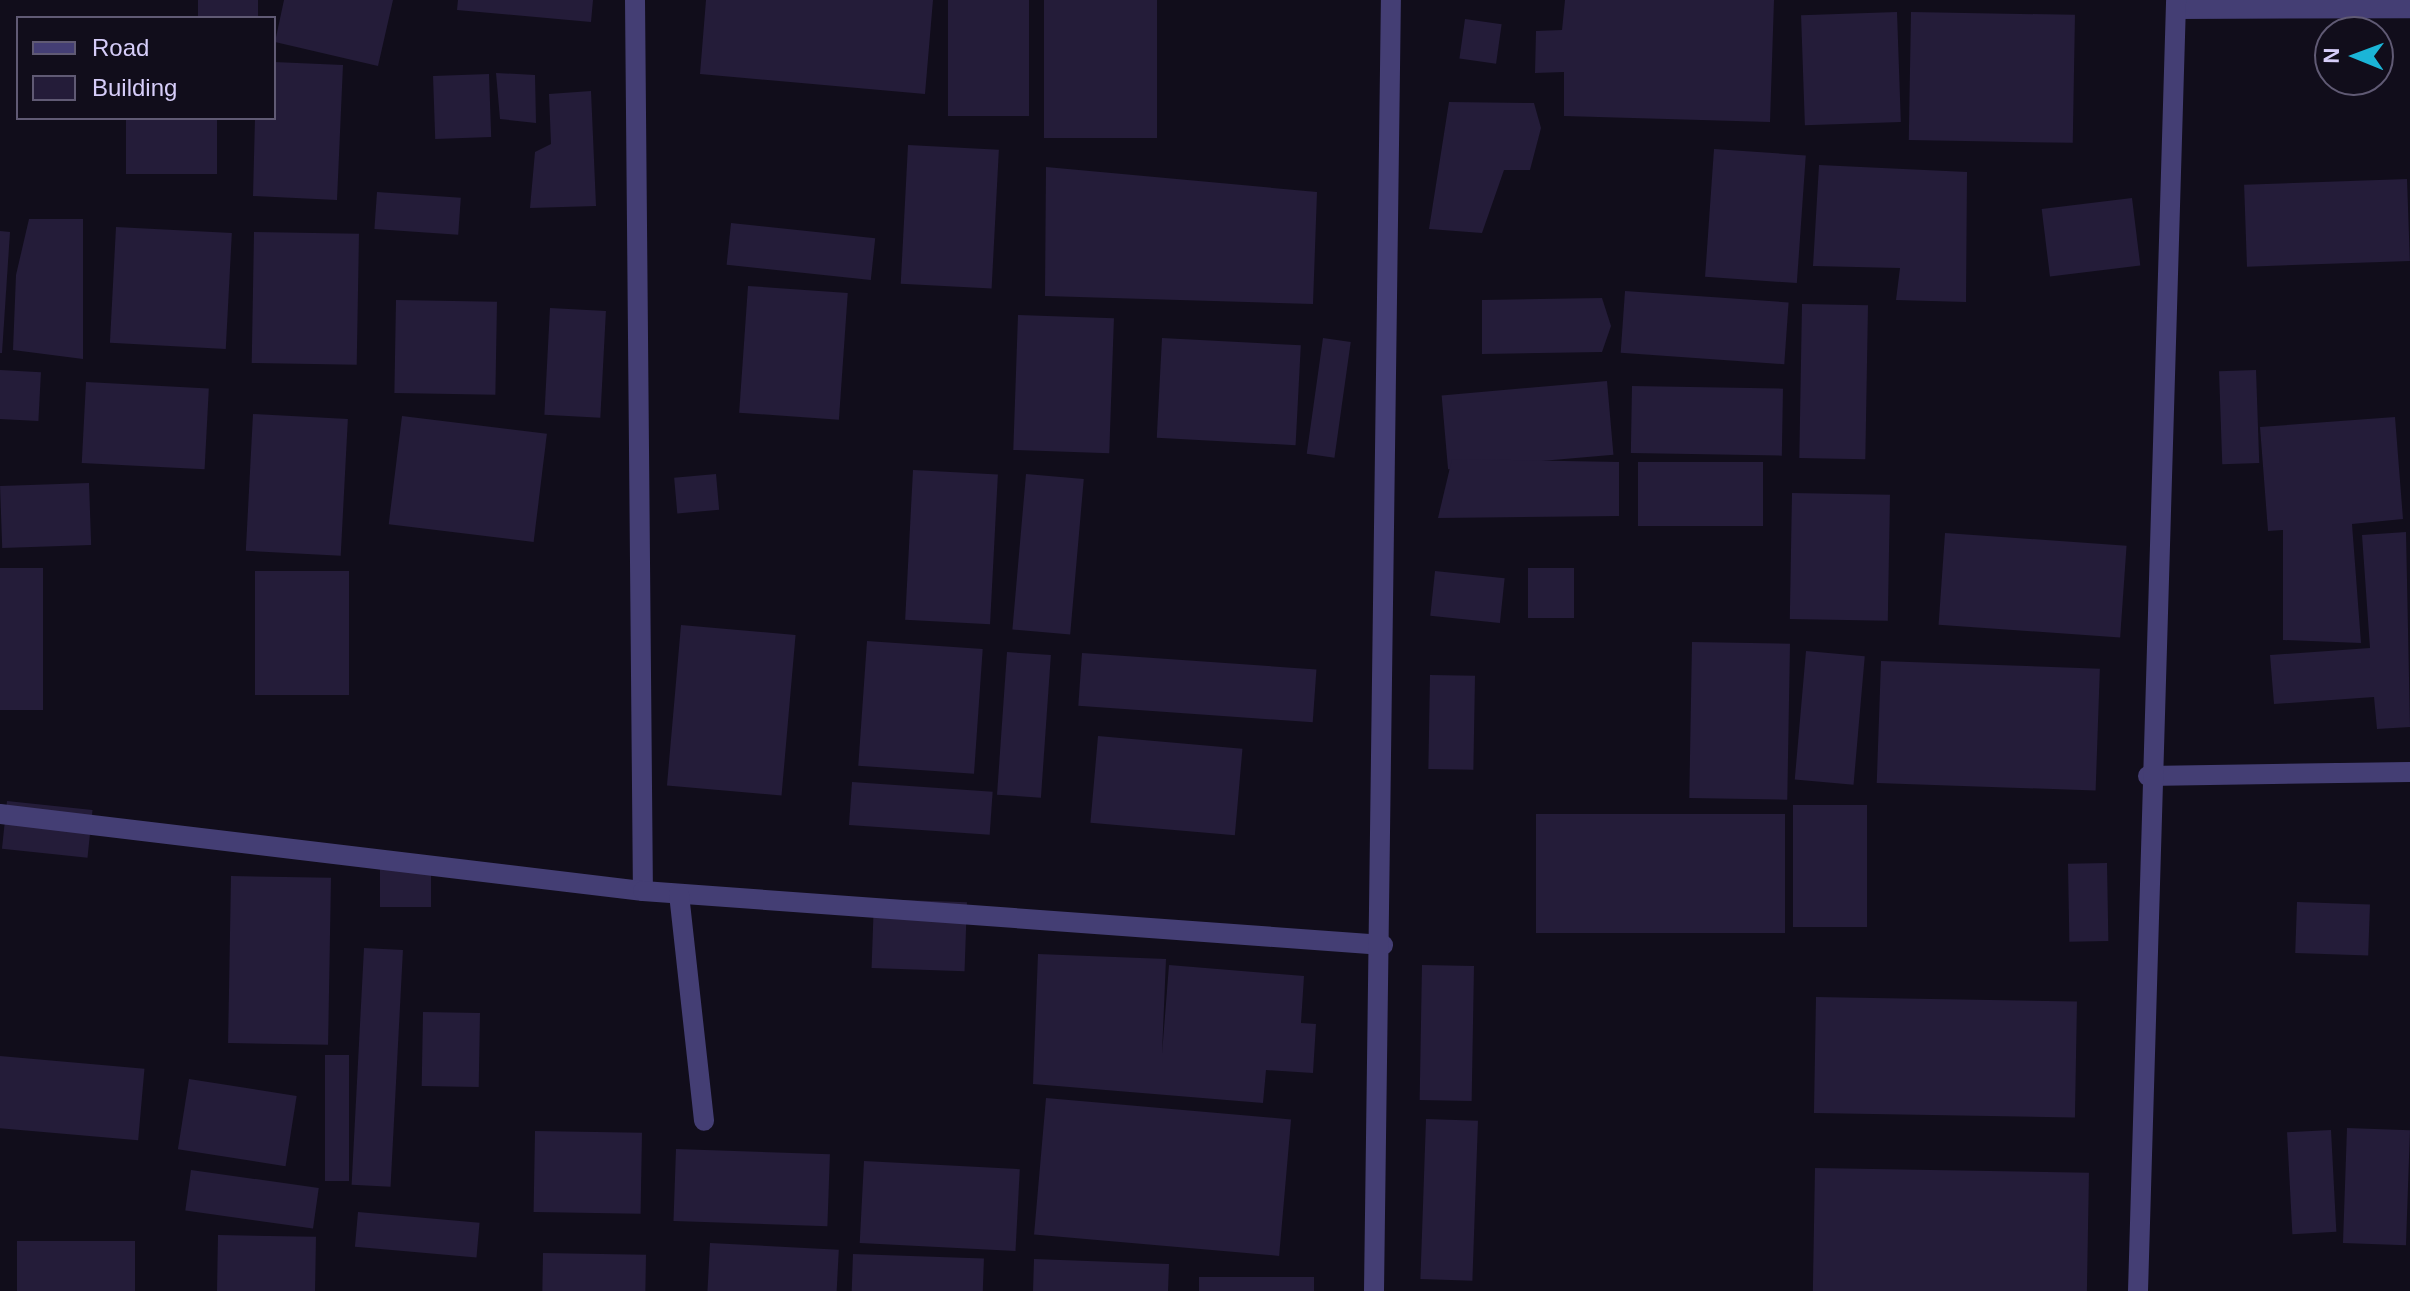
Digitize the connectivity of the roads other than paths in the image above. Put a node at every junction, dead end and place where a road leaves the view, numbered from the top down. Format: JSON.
{"nodes":[{"id":1,"x":635,"y":0,"type":"edge"},
{"id":2,"x":1391,"y":0,"type":"edge"},
{"id":3,"x":2176,"y":5,"type":"edge"},
{"id":4,"x":2410,"y":8,"type":"edge"},
{"id":5,"x":2410,"y":772,"type":"edge"},
{"id":6,"x":2148,"y":776,"type":"junction"},
{"id":7,"x":0,"y":814,"type":"edge"},
{"id":8,"x":643,"y":891,"type":"junction"},
{"id":9,"x":679,"y":894,"type":"junction"},
{"id":10,"x":1383,"y":945,"type":"junction"},
{"id":11,"x":704,"y":1121,"type":"dead end"},
{"id":12,"x":1374,"y":1291,"type":"edge"},
{"id":13,"x":2138,"y":1291,"type":"edge"}],
"edges":[{"from":1,"to":8,"type":"street"},
{"from":2,"to":10,"type":"street"},
{"from":3,"to":4,"type":"street"},
{"from":3,"to":6,"type":"street"},
{"from":5,"to":6,"type":"street"},
{"from":6,"to":13,"type":"street"},
{"from":7,"to":8,"type":"street"},
{"from":8,"to":9,"type":"street"},
{"from":9,"to":10,"type":"street"},
{"from":9,"to":11,"type":"street"},
{"from":10,"to":12,"type":"street"}]}
